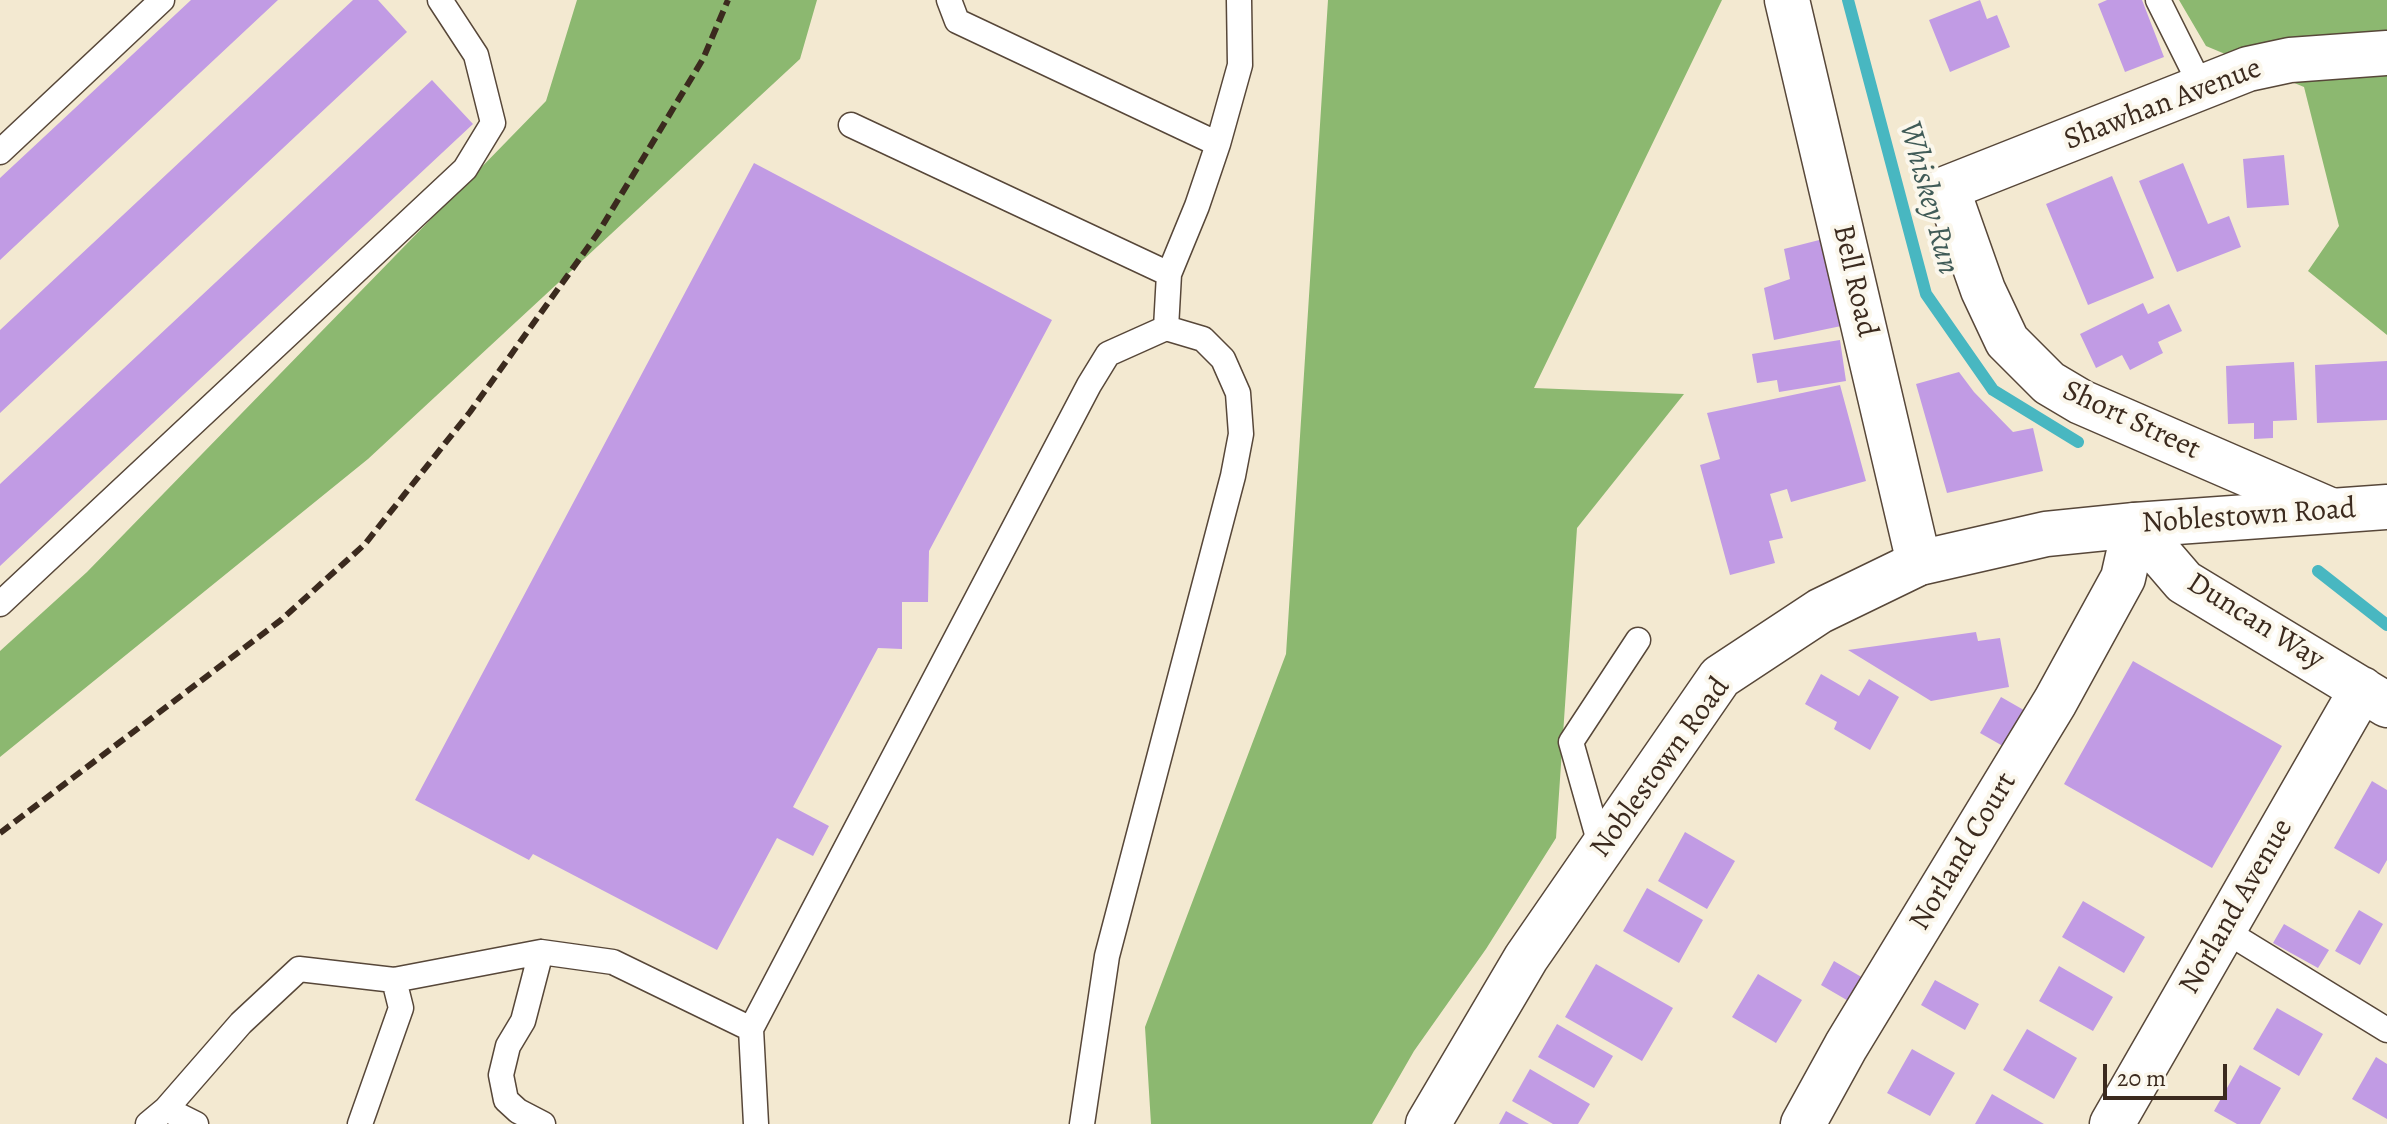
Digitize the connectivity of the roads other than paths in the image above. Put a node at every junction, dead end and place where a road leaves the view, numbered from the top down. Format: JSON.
{"nodes":[{"id":1,"x":162,"y":0,"type":"edge"},
{"id":2,"x":440,"y":0,"type":"edge"},
{"id":3,"x":949,"y":0,"type":"edge"},
{"id":4,"x":1239,"y":0,"type":"edge"},
{"id":5,"x":1787,"y":0,"type":"edge"},
{"id":6,"x":2158,"y":0,"type":"edge"},
{"id":7,"x":2387,"y":53,"type":"edge"},
{"id":8,"x":2202,"y":88,"type":"junction"},
{"id":9,"x":851,"y":125,"type":"dead end"},
{"id":10,"x":1218,"y":144,"type":"junction"},
{"id":11,"x":0,"y":152,"type":"edge"},
{"id":12,"x":1947,"y":188,"type":"joint"},
{"id":13,"x":1169,"y":274,"type":"junction"},
{"id":14,"x":1166,"y":328,"type":"junction"},
{"id":15,"x":2387,"y":507,"type":"edge"},
{"id":16,"x":2330,"y":510,"type":"junction"},
{"id":17,"x":2135,"y":525,"type":"junction"},
{"id":18,"x":1919,"y":563,"type":"junction"},
{"id":19,"x":0,"y":604,"type":"edge"},
{"id":20,"x":1638,"y":640,"type":"dead end"},
{"id":21,"x":2375,"y":697,"type":"edge"},
{"id":22,"x":1601,"y":848,"type":"junction"},
{"id":23,"x":2224,"y":930,"type":"junction"},
{"id":24,"x":541,"y":952,"type":"junction"},
{"id":25,"x":394,"y":980,"type":"junction"},
{"id":26,"x":751,"y":1029,"type":"junction"},
{"id":27,"x":2387,"y":1030,"type":"edge"},
{"id":28,"x":157,"y":1117,"type":"edge"},
{"id":29,"x":196,"y":1124,"type":"edge"},
{"id":30,"x":360,"y":1124,"type":"edge"},
{"id":31,"x":543,"y":1124,"type":"edge"},
{"id":32,"x":756,"y":1124,"type":"edge"},
{"id":33,"x":1082,"y":1124,"type":"edge"},
{"id":34,"x":1428,"y":1124,"type":"edge"},
{"id":35,"x":1803,"y":1124,"type":"edge"},
{"id":36,"x":2112,"y":1124,"type":"edge"}],
"edges":[{"from":1,"to":11,"type":"lane"},
{"from":2,"to":19,"type":"lane"},
{"from":3,"to":10,"type":"lane"},
{"from":4,"to":10,"type":"lane"},
{"from":5,"to":18,"type":"street","name":"Bell Road"},
{"from":6,"to":8,"type":"lane"},
{"from":7,"to":8,"type":"street","name":"Shawhan Avenue"},
{"from":8,"to":12,"type":"street","name":"Shawhan Avenue"},
{"from":9,"to":13,"type":"lane"},
{"from":10,"to":13,"type":"lane"},
{"from":12,"to":16,"type":"street","name":"Short Street"},
{"from":13,"to":14,"type":"lane"},
{"from":14,"to":26,"type":"lane"},
{"from":14,"to":33,"type":"lane"},
{"from":15,"to":16,"type":"street","name":"Noblestown Road"},
{"from":16,"to":17,"type":"street","name":"Noblestown Road"},
{"from":17,"to":18,"type":"street","name":"Noblestown Road"},
{"from":17,"to":21,"type":"street","name":"Duncan Way"},
{"from":17,"to":35,"type":"street","name":"Norland Court"},
{"from":18,"to":22,"type":"street","name":"Noblestown Road"},
{"from":20,"to":22,"type":"lane"},
{"from":21,"to":23,"type":"street","name":"Norland Avenue"},
{"from":22,"to":34,"type":"street","name":"Noblestown Road"},
{"from":23,"to":27,"type":"lane"},
{"from":23,"to":36,"type":"street","name":"Norland Avenue"},
{"from":24,"to":25,"type":"lane"},
{"from":24,"to":26,"type":"lane"},
{"from":24,"to":31,"type":"lane"},
{"from":25,"to":28,"type":"lane"},
{"from":25,"to":30,"type":"lane"},
{"from":26,"to":32,"type":"lane"},
{"from":28,"to":29,"type":"lane"}]}
